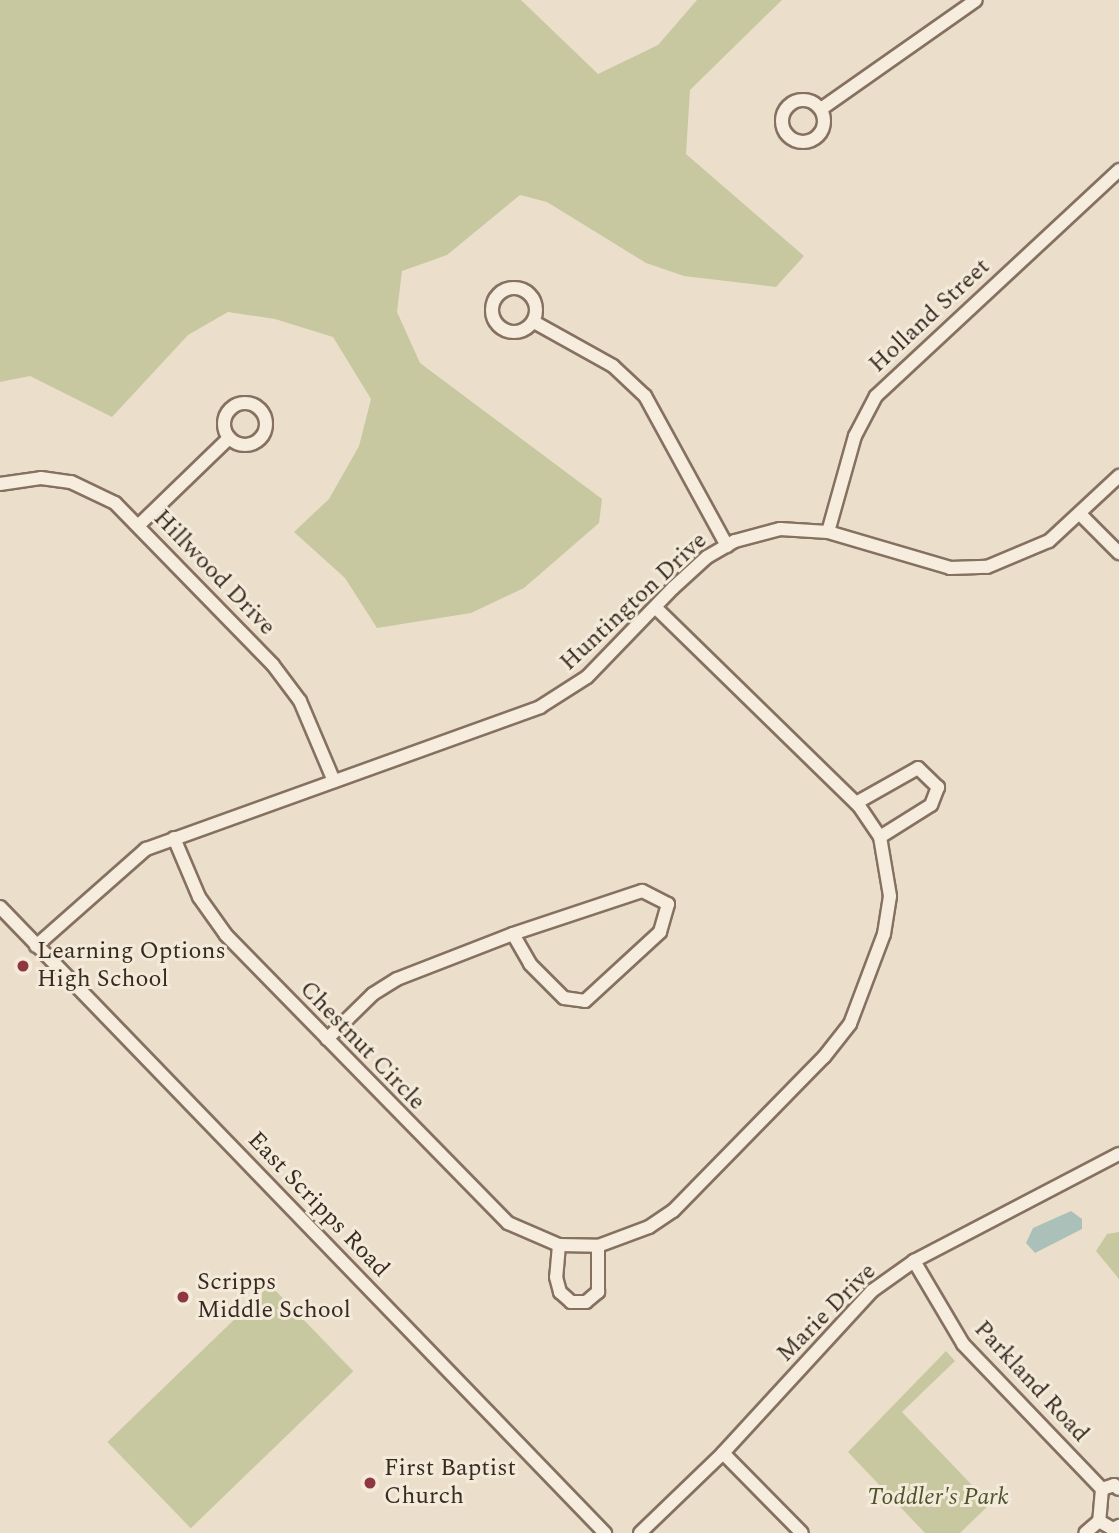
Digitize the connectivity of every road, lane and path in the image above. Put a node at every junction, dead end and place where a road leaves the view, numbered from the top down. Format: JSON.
{"nodes":[{"id":1,"x":976,"y":0,"type":"edge"},
{"id":2,"x":821,"y":109,"type":"dead end"},
{"id":3,"x":1119,"y":170,"type":"edge"},
{"id":4,"x":534,"y":322,"type":"dead end"},
{"id":5,"x":229,"y":438,"type":"dead end"},
{"id":6,"x":1119,"y":475,"type":"edge"},
{"id":7,"x":0,"y":484,"type":"edge"},
{"id":8,"x":1081,"y":514,"type":"junction"},
{"id":9,"x":139,"y":525,"type":"junction"},
{"id":10,"x":828,"y":532,"type":"junction"},
{"id":11,"x":727,"y":546,"type":"junction"},
{"id":12,"x":1119,"y":553,"type":"edge"},
{"id":13,"x":656,"y":608,"type":"junction"},
{"id":14,"x":334,"y":781,"type":"junction"},
{"id":15,"x":856,"y":803,"type":"junction"},
{"id":16,"x":880,"y":837,"type":"junction"},
{"id":17,"x":174,"y":838,"type":"junction"},
{"id":18,"x":0,"y":907,"type":"edge"},
{"id":19,"x":513,"y":934,"type":"junction"},
{"id":20,"x":36,"y":946,"type":"junction"},
{"id":21,"x":327,"y":1038,"type":"junction"},
{"id":22,"x":1119,"y":1154,"type":"edge"},
{"id":23,"x":559,"y":1245,"type":"junction"},
{"id":24,"x":598,"y":1246,"type":"junction"},
{"id":25,"x":914,"y":1261,"type":"junction"},
{"id":26,"x":723,"y":1453,"type":"junction"},
{"id":27,"x":1102,"y":1489,"type":"junction"},
{"id":28,"x":1119,"y":1489,"type":"edge"},
{"id":29,"x":1099,"y":1521,"type":"junction"},
{"id":30,"x":1119,"y":1526,"type":"edge"},
{"id":31,"x":605,"y":1533,"type":"edge"},
{"id":32,"x":640,"y":1533,"type":"edge"},
{"id":33,"x":802,"y":1533,"type":"edge"},
{"id":34,"x":1085,"y":1533,"type":"edge"}],
"edges":[{"from":1,"to":2,"type":"street"},
{"from":3,"to":10,"type":"street","name":"Holland Street"},
{"from":4,"to":11,"type":"street"},
{"from":5,"to":9,"type":"street"},
{"from":6,"to":8,"type":"street","name":"Huntington Drive"},
{"from":7,"to":9,"type":"street","name":"Hillwood Drive"},
{"from":8,"to":10,"type":"street","name":"Huntington Drive"},
{"from":8,"to":12,"type":"street"},
{"from":9,"to":14,"type":"street","name":"Hillwood Drive"},
{"from":10,"to":11,"type":"street","name":"Huntington Drive"},
{"from":11,"to":13,"type":"street","name":"Huntington Drive"},
{"from":13,"to":14,"type":"street","name":"Huntington Drive"},
{"from":13,"to":15,"type":"street","name":"Chestnut Circle"},
{"from":14,"to":17,"type":"street","name":"Huntington Drive"},
{"from":15,"to":16,"type":"street","name":"Chestnut Circle"},
{"from":15,"to":16,"type":"street"},
{"from":16,"to":24,"type":"street","name":"Chestnut Circle"},
{"from":17,"to":20,"type":"street","name":"Huntington Drive"},
{"from":17,"to":21,"type":"street","name":"Chestnut Circle"},
{"from":18,"to":20,"type":"street","name":"East Scripps Road"},
{"from":19,"to":19,"type":"street"},
{"from":19,"to":21,"type":"street"},
{"from":20,"to":31,"type":"street","name":"East Scripps Road"},
{"from":21,"to":23,"type":"street","name":"Chestnut Circle"},
{"from":22,"to":25,"type":"street","name":"Marie Drive"},
{"from":23,"to":24,"type":"street","name":"Chestnut Circle"},
{"from":23,"to":24,"type":"street"},
{"from":25,"to":26,"type":"street","name":"Marie Drive"},
{"from":25,"to":27,"type":"street","name":"Parkland Road"},
{"from":26,"to":32,"type":"street","name":"Marie Drive"},
{"from":26,"to":33,"type":"street"},
{"from":27,"to":28,"type":"street"},
{"from":27,"to":29,"type":"street"},
{"from":29,"to":30,"type":"street"},
{"from":29,"to":34,"type":"street"}]}
